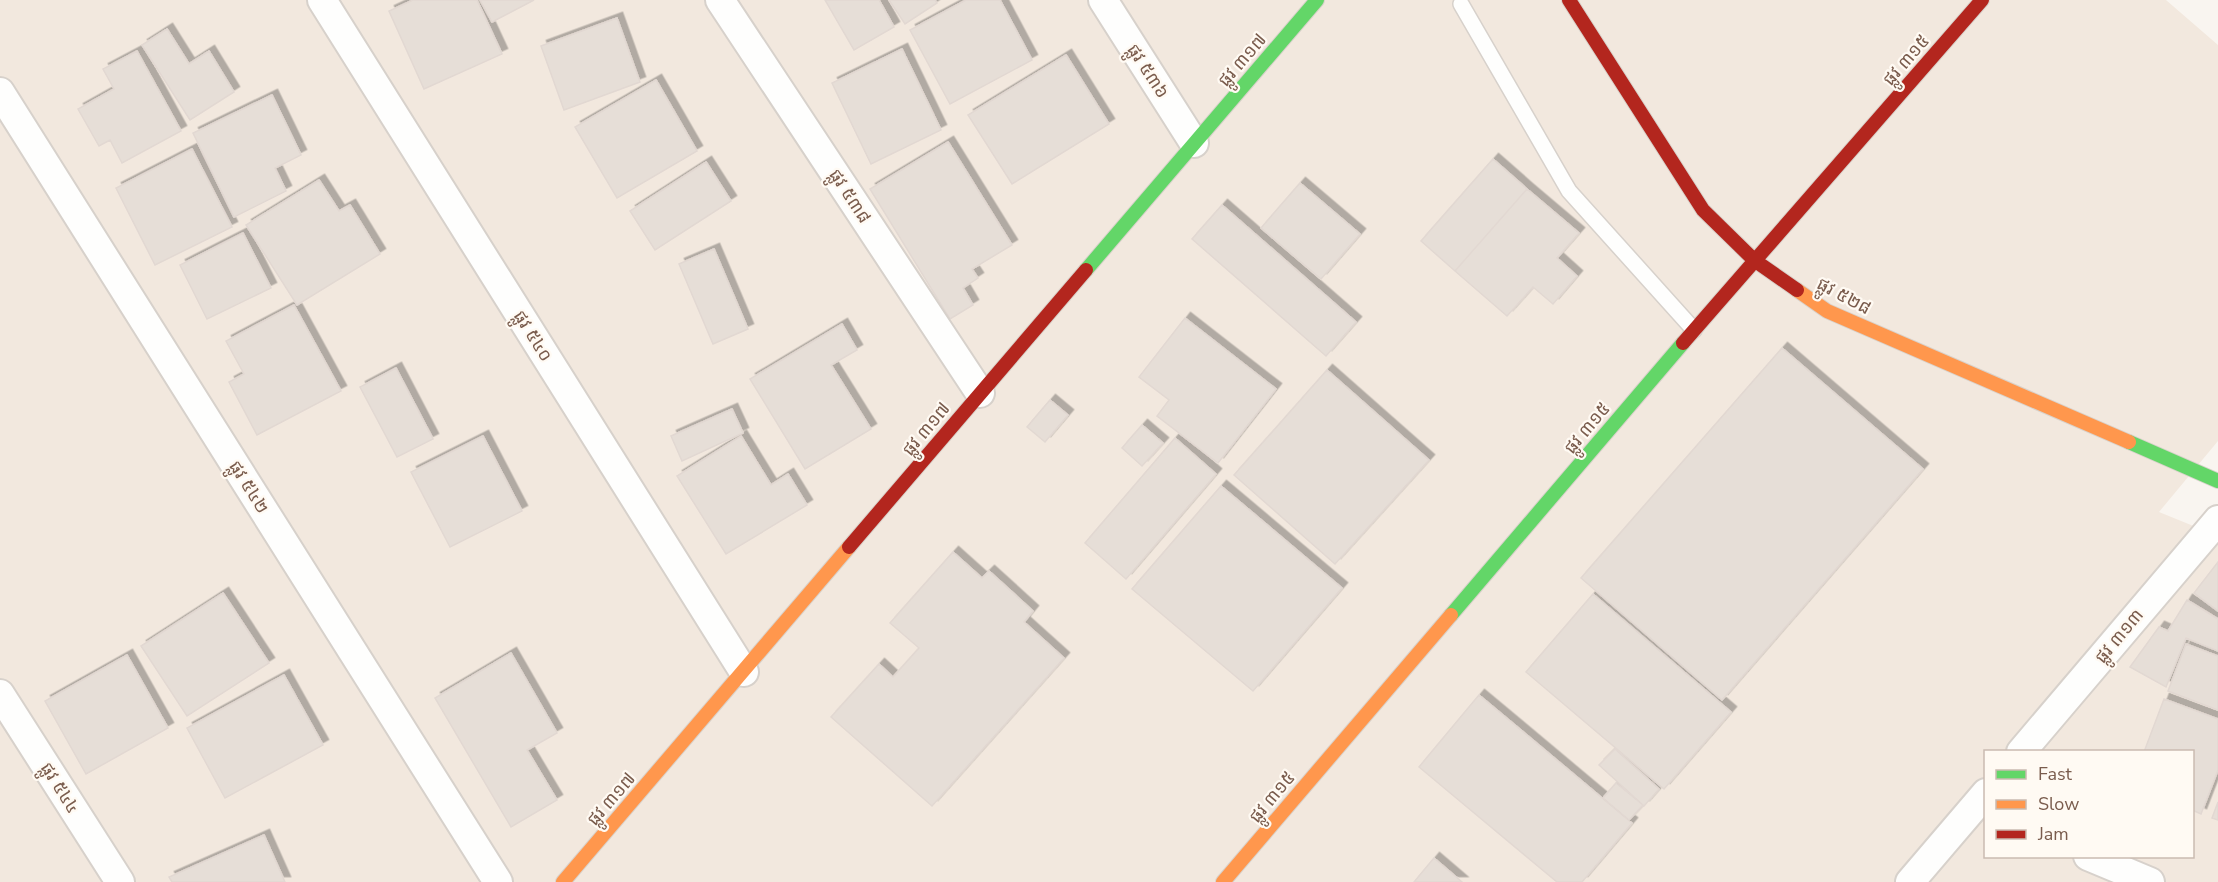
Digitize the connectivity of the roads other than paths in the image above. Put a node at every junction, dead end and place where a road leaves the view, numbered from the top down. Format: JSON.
{"nodes":[{"id":1,"x":321,"y":0,"type":"edge"},
{"id":2,"x":720,"y":0,"type":"edge"},
{"id":3,"x":1103,"y":0,"type":"edge"},
{"id":4,"x":1317,"y":0,"type":"edge"},
{"id":5,"x":1569,"y":0,"type":"edge"},
{"id":6,"x":1982,"y":0,"type":"edge"},
{"id":7,"x":1461,"y":4,"type":"dead end"},
{"id":8,"x":0,"y":92,"type":"edge"},
{"id":9,"x":1194,"y":143,"type":"junction"},
{"id":10,"x":1754,"y":260,"type":"junction"},
{"id":11,"x":1694,"y":330,"type":"junction"},
{"id":12,"x":980,"y":393,"type":"junction"},
{"id":13,"x":2218,"y":481,"type":"edge"},
{"id":14,"x":2218,"y":520,"type":"edge"},
{"id":15,"x":744,"y":672,"type":"junction"},
{"id":16,"x":0,"y":694,"type":"edge"},
{"id":17,"x":2023,"y":750,"type":"edge"},
{"id":18,"x":1981,"y":805,"type":"edge"},
{"id":19,"x":2093,"y":858,"type":"edge"},
{"id":20,"x":120,"y":882,"type":"edge"},
{"id":21,"x":498,"y":882,"type":"edge"},
{"id":22,"x":563,"y":882,"type":"edge"},
{"id":23,"x":1223,"y":882,"type":"edge"},
{"id":24,"x":1910,"y":882,"type":"edge"},
{"id":25,"x":2150,"y":882,"type":"edge"}],
"edges":[{"from":1,"to":15,"type":"street","name":"ផ្លូវ ៥៤០"},
{"from":2,"to":12,"type":"street","name":"ផ្លូវ ៥៣៨"},
{"from":3,"to":9,"type":"street","name":"ផ្លូវ ៥៣៦"},
{"from":4,"to":9,"type":"street","name":"ផ្លូវ ៣១៧"},
{"from":5,"to":10,"type":"street","name":"ផ្លូវ ៥២៨"},
{"from":6,"to":10,"type":"street","name":"ផ្លូវ ៣១៥"},
{"from":7,"to":11,"type":"lane"},
{"from":8,"to":21,"type":"street","name":"ផ្លូវ ៥៤២"},
{"from":9,"to":12,"type":"street","name":"ផ្លូវ ៣១៧"},
{"from":10,"to":11,"type":"street","name":"ផ្លូវ ៣១៥"},
{"from":10,"to":13,"type":"street","name":"ផ្លូវ ៥២៨"},
{"from":11,"to":23,"type":"street","name":"ផ្លូវ ៣១៥"},
{"from":12,"to":15,"type":"street","name":"ផ្លូវ ៣១៧"},
{"from":14,"to":17,"type":"street","name":"ផ្លូវ ៣១៣"},
{"from":15,"to":22,"type":"street","name":"ផ្លូវ ៣១៧"},
{"from":16,"to":20,"type":"street","name":"ផ្លូវ ៥៤៤"},
{"from":18,"to":24,"type":"street"},
{"from":19,"to":25,"type":"street"}]}
